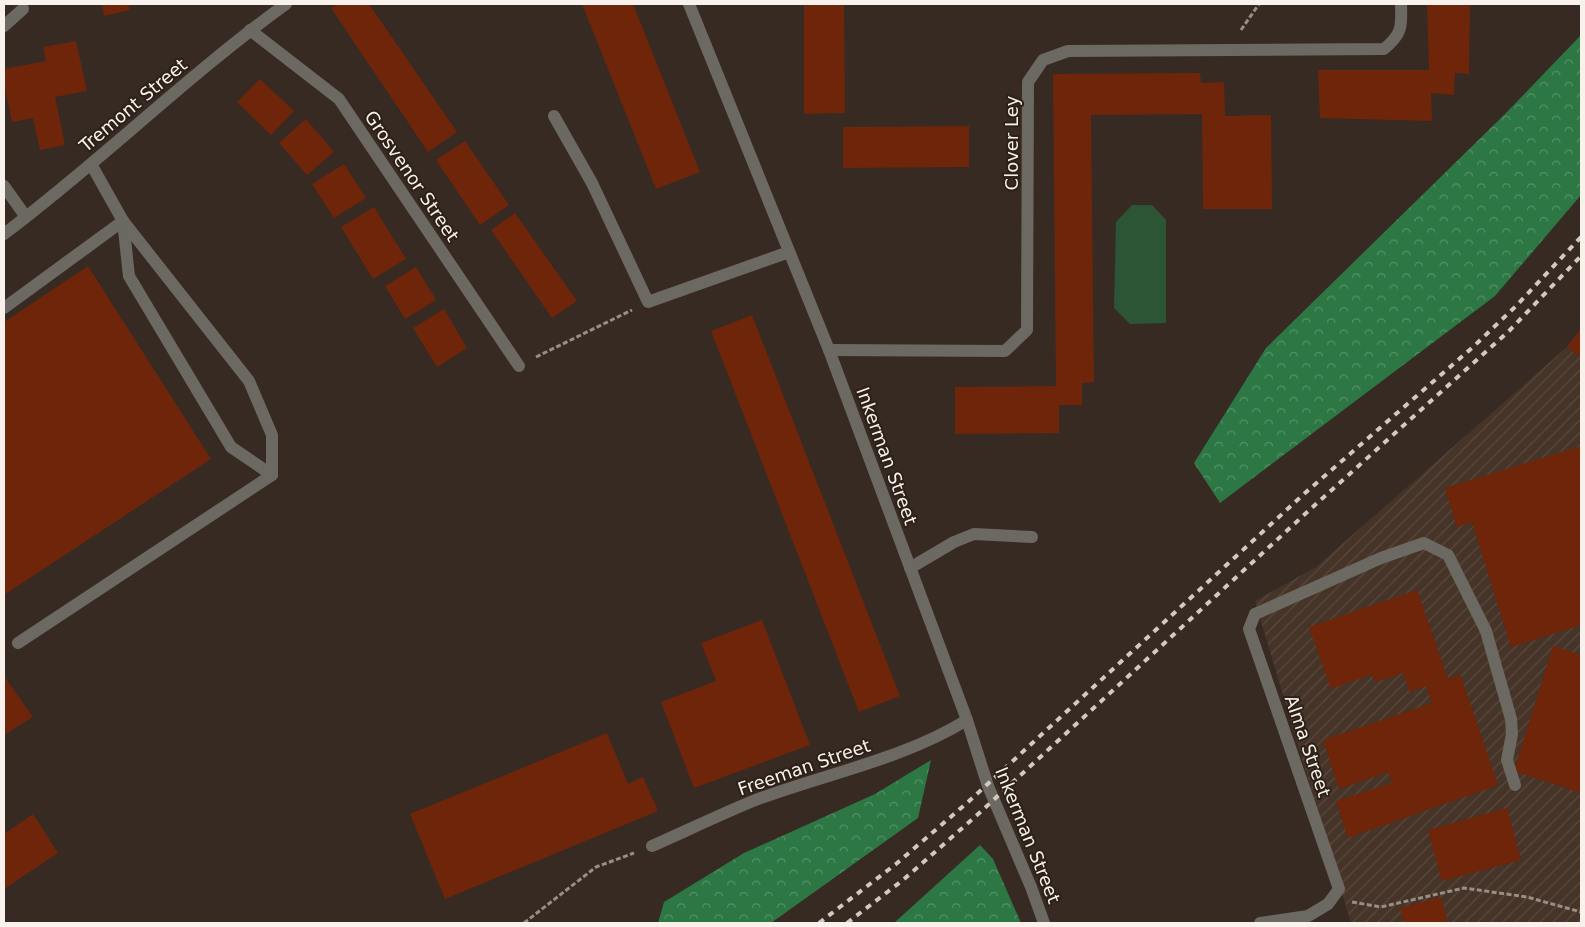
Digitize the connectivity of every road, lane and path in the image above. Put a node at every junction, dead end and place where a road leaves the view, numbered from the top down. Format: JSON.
{"nodes":[{"id":1,"x":286,"y":4,"type":"edge"},
{"id":2,"x":689,"y":4,"type":"edge"},
{"id":3,"x":1259,"y":4,"type":"edge"},
{"id":4,"x":1401,"y":4,"type":"edge"},
{"id":5,"x":23,"y":9,"type":"dead end"},
{"id":6,"x":4,"y":26,"type":"edge"},
{"id":7,"x":250,"y":30,"type":"junction"},
{"id":8,"x":1226,"y":50,"type":"junction"},
{"id":9,"x":554,"y":116,"type":"dead end"},
{"id":10,"x":91,"y":164,"type":"junction"},
{"id":11,"x":4,"y":186,"type":"edge"},
{"id":12,"x":26,"y":217,"type":"junction"},
{"id":13,"x":124,"y":221,"type":"junction"},
{"id":14,"x":4,"y":234,"type":"edge"},
{"id":15,"x":789,"y":252,"type":"junction"},
{"id":16,"x":648,"y":302,"type":"junction"},
{"id":17,"x":4,"y":308,"type":"edge"},
{"id":18,"x":829,"y":350,"type":"junction"},
{"id":19,"x":518,"y":366,"type":"joint"},
{"id":20,"x":272,"y":475,"type":"junction"},
{"id":21,"x":1032,"y":537,"type":"dead end"},
{"id":22,"x":910,"y":568,"type":"junction"},
{"id":23,"x":18,"y":643,"type":"dead end"},
{"id":24,"x":967,"y":720,"type":"junction"},
{"id":25,"x":1515,"y":785,"type":"dead end"},
{"id":26,"x":652,"y":846,"type":"joint"},
{"id":27,"x":1336,"y":894,"type":"junction"},
{"id":28,"x":1581,"y":912,"type":"edge"},
{"id":29,"x":524,"y":923,"type":"edge"},
{"id":30,"x":1044,"y":923,"type":"edge"},
{"id":31,"x":1260,"y":923,"type":"edge"}],
"edges":[{"from":1,"to":7,"type":"street","name":"Tremont Street"},
{"from":2,"to":15,"type":"street","name":"Inkerman Street"},
{"from":3,"to":8,"type":"path"},
{"from":4,"to":8,"type":"street","name":"Clover Ley"},
{"from":5,"to":6,"type":"street"},
{"from":7,"to":10,"type":"street","name":"Tremont Street"},
{"from":7,"to":19,"type":"street","name":"Grosvenor Street"},
{"from":8,"to":18,"type":"street","name":"Clover Ley"},
{"from":9,"to":16,"type":"street"},
{"from":10,"to":12,"type":"street","name":"Tremont Street"},
{"from":10,"to":13,"type":"street"},
{"from":11,"to":12,"type":"street"},
{"from":12,"to":14,"type":"street","name":"Tremont Street"},
{"from":13,"to":17,"type":"street"},
{"from":13,"to":20,"type":"street"},
{"from":13,"to":20,"type":"street"},
{"from":15,"to":16,"type":"street"},
{"from":15,"to":18,"type":"street","name":"Inkerman Street"},
{"from":16,"to":19,"type":"path"},
{"from":18,"to":22,"type":"street","name":"Inkerman Street"},
{"from":20,"to":23,"type":"street"},
{"from":21,"to":22,"type":"street"},
{"from":22,"to":24,"type":"street","name":"Inkerman Street"},
{"from":24,"to":26,"type":"street","name":"Freeman Street"},
{"from":24,"to":30,"type":"street","name":"Inkerman Street"},
{"from":25,"to":27,"type":"street","name":"Alma Street"},
{"from":26,"to":29,"type":"path"},
{"from":27,"to":28,"type":"path"},
{"from":27,"to":31,"type":"street"}]}
